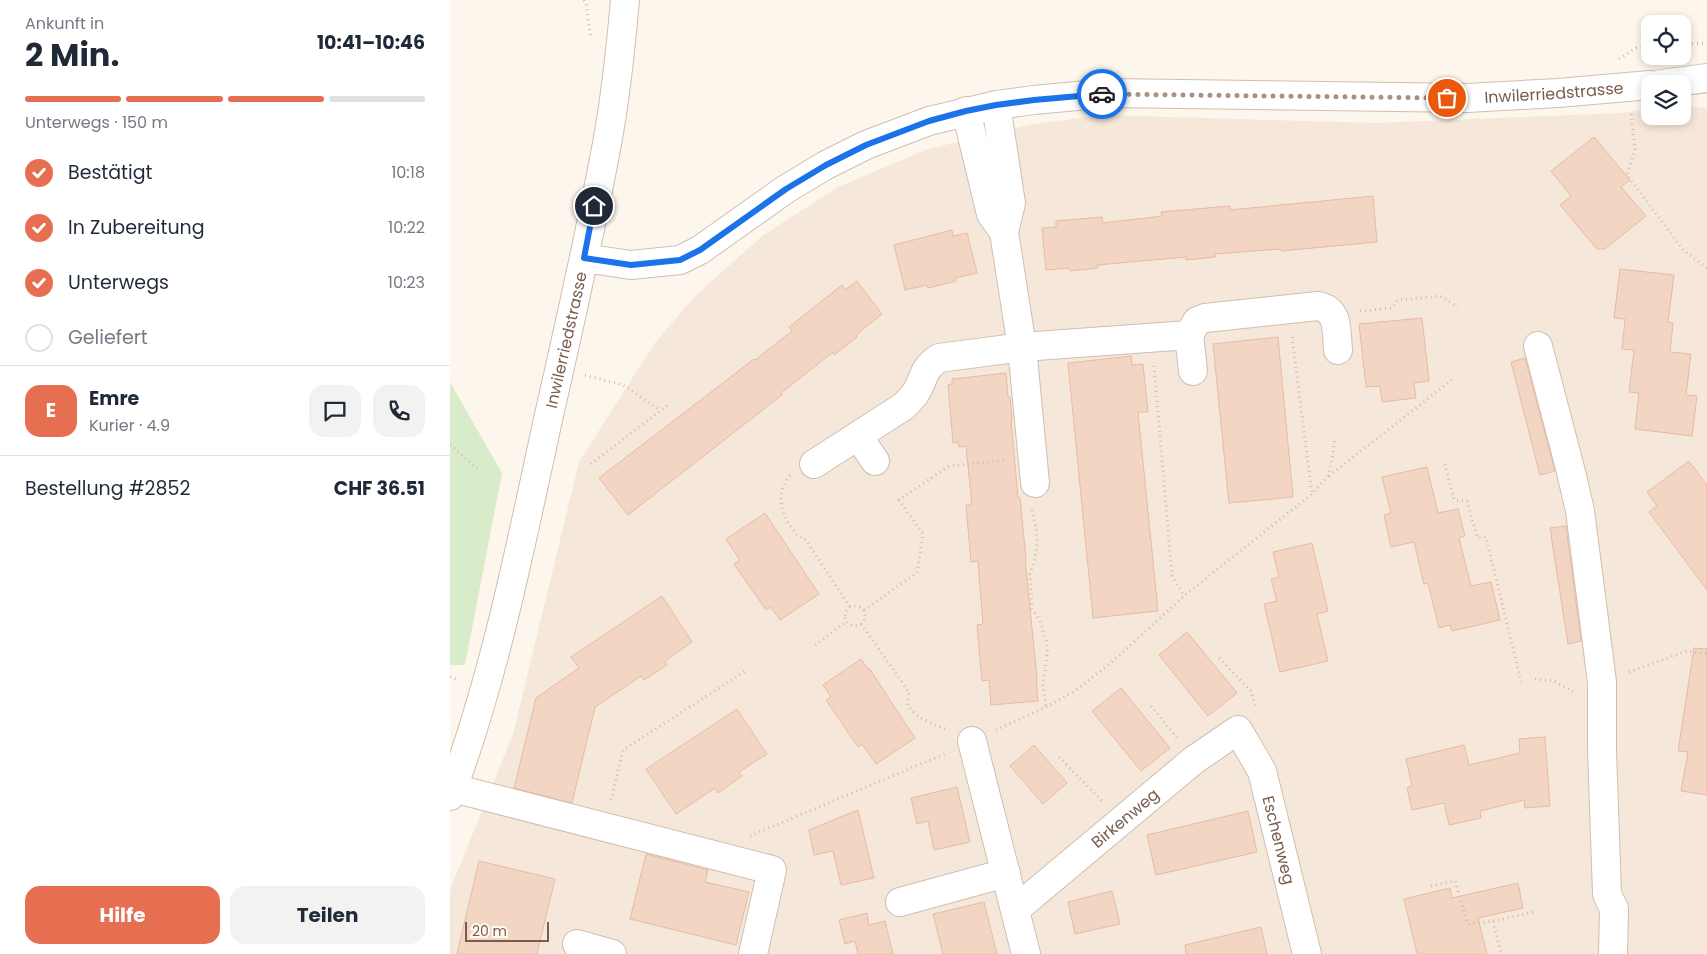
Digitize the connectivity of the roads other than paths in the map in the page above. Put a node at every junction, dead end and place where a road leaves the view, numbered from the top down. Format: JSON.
{"nodes":[{"id":1,"x":625,"y":0,"type":"edge"},
{"id":2,"x":1707,"y":78,"type":"edge"},
{"id":3,"x":1691,"y":80,"type":"edge"},
{"id":4,"x":1641,"y":86,"type":"edge"},
{"id":5,"x":996,"y":105,"type":"junction"},
{"id":6,"x":966,"y":111,"type":"junction"},
{"id":7,"x":1004,"y":232,"type":"junction"},
{"id":8,"x":584,"y":258,"type":"junction"},
{"id":9,"x":1189,"y":335,"type":"junction"},
{"id":10,"x":1020,"y":336,"type":"junction"},
{"id":11,"x":1538,"y":346,"type":"dead end"},
{"id":12,"x":1338,"y":350,"type":"dead end"},
{"id":13,"x":1193,"y":371,"type":"dead end"},
{"id":14,"x":858,"y":436,"type":"junction"},
{"id":15,"x":874,"y":461,"type":"dead end"},
{"id":16,"x":814,"y":464,"type":"road end"},
{"id":17,"x":1032,"y":481,"type":"road end"},
{"id":18,"x":1248,"y":723,"type":"joint"},
{"id":19,"x":968,"y":742,"type":"road end"},
{"id":20,"x":459,"y":748,"type":"edge"},
{"id":21,"x":452,"y":792,"type":"edge"},
{"id":22,"x":1006,"y":873,"type":"junction"},
{"id":23,"x":900,"y":902,"type":"dead end"},
{"id":24,"x":1016,"y":909,"type":"junction"},
{"id":25,"x":577,"y":944,"type":"dead end"},
{"id":26,"x":612,"y":954,"type":"edge"},
{"id":27,"x":753,"y":954,"type":"edge"},
{"id":28,"x":1026,"y":954,"type":"edge"},
{"id":29,"x":1307,"y":954,"type":"edge"},
{"id":30,"x":1613,"y":954,"type":"edge"}],
"edges":[{"from":1,"to":8,"type":"street"},
{"from":2,"to":3,"type":"street"},
{"from":4,"to":5,"type":"street","name":"Inwilerriedstrasse"},
{"from":5,"to":6,"type":"street","name":"Inwilerriedstrasse"},
{"from":5,"to":7,"type":"street"},
{"from":6,"to":7,"type":"street"},
{"from":6,"to":8,"type":"street","name":"Inwilerriedstrasse"},
{"from":7,"to":10,"type":"street"},
{"from":8,"to":20,"type":"street","name":"Inwilerriedstrasse"},
{"from":9,"to":10,"type":"street"},
{"from":9,"to":12,"type":"street"},
{"from":9,"to":13,"type":"street"},
{"from":10,"to":14,"type":"street"},
{"from":10,"to":17,"type":"street"},
{"from":11,"to":30,"type":"street"},
{"from":14,"to":15,"type":"street"},
{"from":14,"to":16,"type":"street"},
{"from":18,"to":24,"type":"street","name":"Birkenweg"},
{"from":18,"to":29,"type":"street","name":"Eschenweg"},
{"from":19,"to":22,"type":"street"},
{"from":20,"to":21,"type":"street","name":"Inwilerriedstrasse"},
{"from":21,"to":27,"type":"street"},
{"from":22,"to":23,"type":"street"},
{"from":22,"to":24,"type":"street"},
{"from":24,"to":28,"type":"street"},
{"from":25,"to":26,"type":"street"}]}
